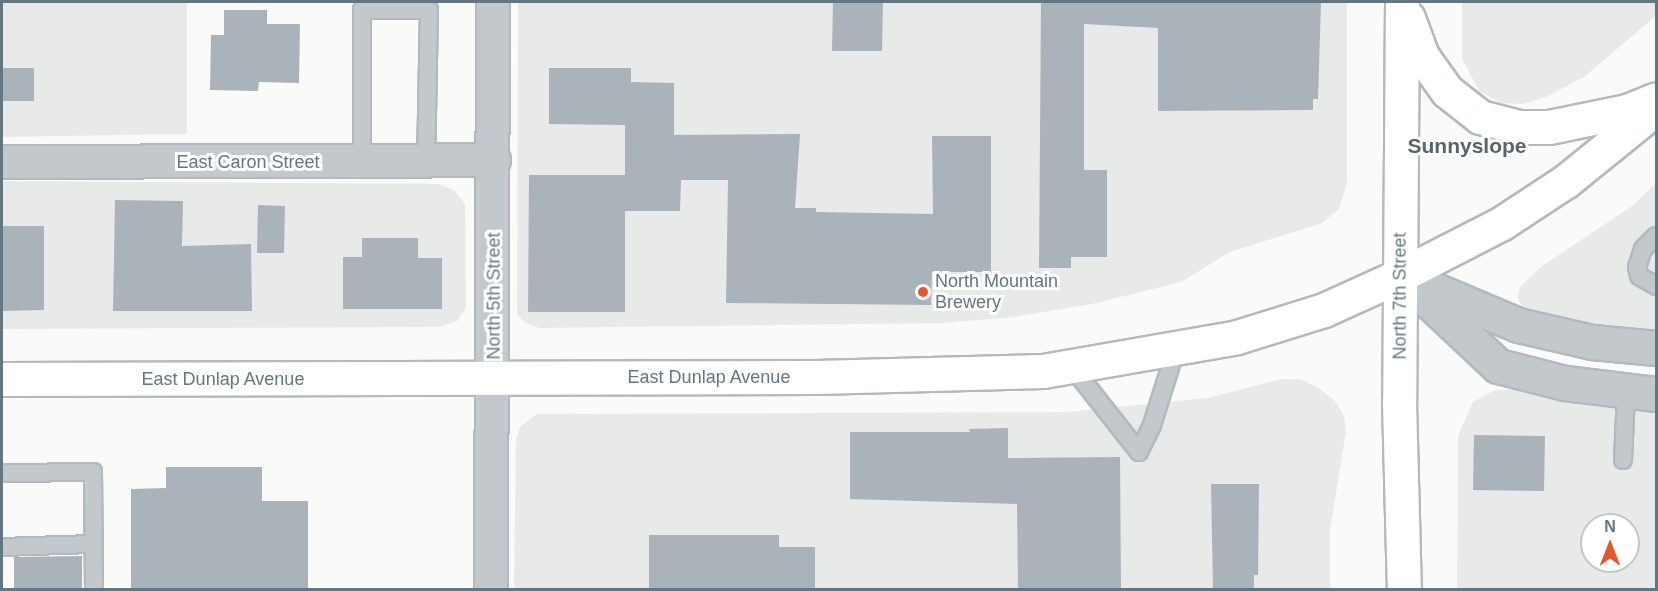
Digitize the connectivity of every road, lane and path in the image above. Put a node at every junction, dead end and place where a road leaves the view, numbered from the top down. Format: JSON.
{"nodes":[{"id":1,"x":493,"y":2,"type":"edge"},
{"id":2,"x":1402,"y":2,"type":"edge"},
{"id":3,"x":1656,"y":99,"type":"edge"},
{"id":4,"x":1656,"y":108,"type":"edge"},
{"id":5,"x":1452,"y":145,"type":"dead end"},
{"id":6,"x":1472,"y":156,"type":"dead end"},
{"id":7,"x":426,"y":160,"type":"junction"},
{"id":8,"x":494,"y":160,"type":"junction"},
{"id":9,"x":2,"y":162,"type":"edge"},
{"id":10,"x":362,"y":162,"type":"junction"},
{"id":11,"x":1656,"y":236,"type":"edge"},
{"id":12,"x":1401,"y":275,"type":"junction"},
{"id":13,"x":1656,"y":286,"type":"edge"},
{"id":14,"x":1656,"y":348,"type":"edge"},
{"id":15,"x":1176,"y":350,"type":"junction"},
{"id":16,"x":1072,"y":366,"type":"junction"},
{"id":17,"x":2,"y":379,"type":"edge"},
{"id":18,"x":494,"y":379,"type":"junction"},
{"id":19,"x":1641,"y":393,"type":"edge"},
{"id":20,"x":1623,"y":460,"type":"dead end"},
{"id":21,"x":2,"y":473,"type":"edge"},
{"id":22,"x":94,"y":544,"type":"junction"},
{"id":23,"x":2,"y":548,"type":"edge"},
{"id":24,"x":94,"y":590,"type":"edge"},
{"id":25,"x":491,"y":590,"type":"edge"},
{"id":26,"x":1404,"y":590,"type":"edge"}],
"edges":[{"from":1,"to":8,"type":"street","name":"North 5th Street"},
{"from":2,"to":3,"type":"main road"},
{"from":2,"to":12,"type":"main road","name":"North 7th Street"},
{"from":4,"to":12,"type":"main road","name":"East Dunlap Avenue"},
{"from":5,"to":6,"type":"path"},
{"from":7,"to":8,"type":"street","name":"East Caron Street"},
{"from":7,"to":10,"type":"street","name":"East Caron Street"},
{"from":7,"to":10,"type":"lane"},
{"from":8,"to":18,"type":"street","name":"North 5th Street"},
{"from":9,"to":10,"type":"street","name":"East Caron Street"},
{"from":11,"to":13,"type":"lane"},
{"from":12,"to":14,"type":"street"},
{"from":12,"to":15,"type":"main road","name":"East Dunlap Avenue"},
{"from":12,"to":19,"type":"street"},
{"from":12,"to":26,"type":"main road","name":"North 7th Street"},
{"from":15,"to":16,"type":"main road","name":"East Dunlap Avenue"},
{"from":15,"to":16,"type":"lane"},
{"from":16,"to":18,"type":"main road","name":"East Dunlap Avenue"},
{"from":17,"to":18,"type":"main road","name":"East Dunlap Avenue"},
{"from":18,"to":25,"type":"street","name":"North 5th Street"},
{"from":19,"to":20,"type":"lane"},
{"from":21,"to":22,"type":"lane"},
{"from":22,"to":23,"type":"lane"},
{"from":22,"to":24,"type":"lane"}]}
